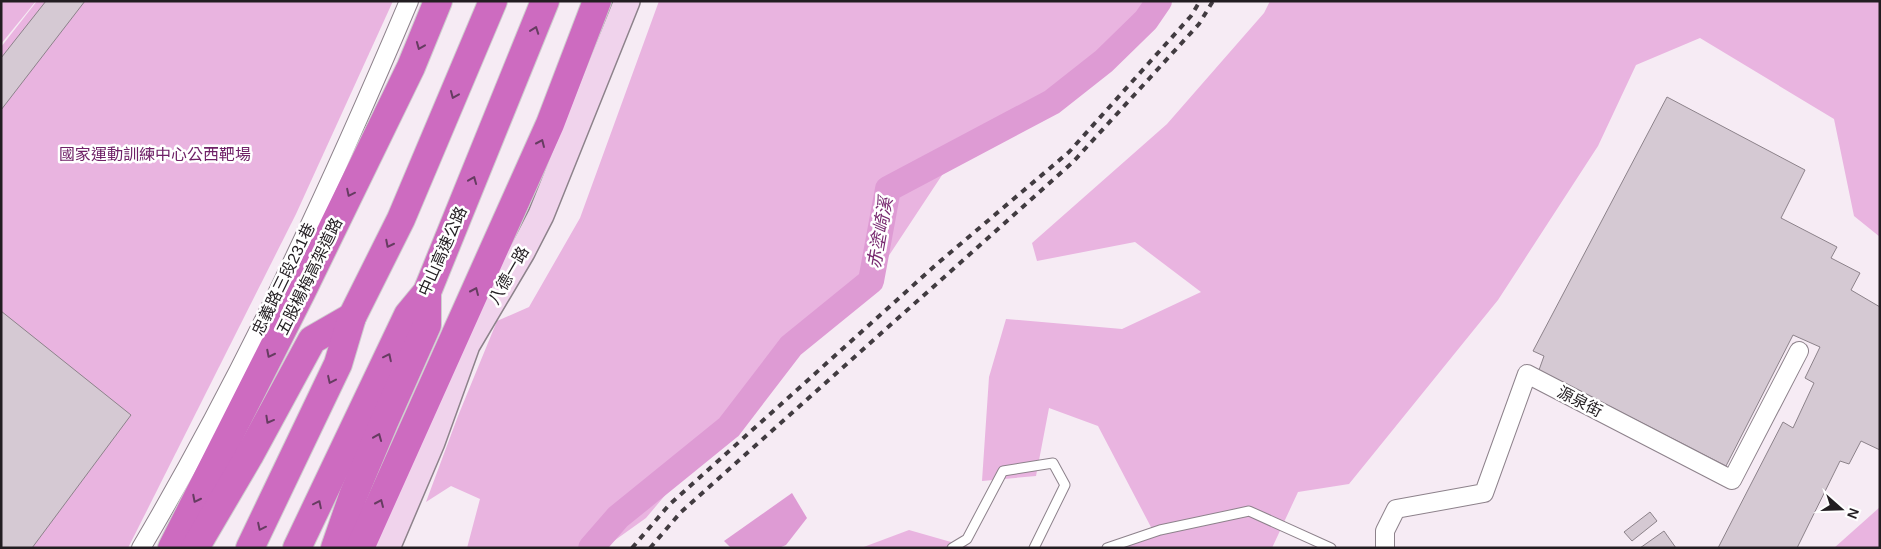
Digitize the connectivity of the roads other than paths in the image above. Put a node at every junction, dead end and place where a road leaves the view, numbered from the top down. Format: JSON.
{"nodes":[{"id":1,"x":408,"y":1,"type":"edge"},
{"id":2,"x":438,"y":1,"type":"edge"},
{"id":3,"x":493,"y":1,"type":"edge"},
{"id":4,"x":545,"y":1,"type":"edge"},
{"id":5,"x":596,"y":1,"type":"edge"},
{"id":6,"x":627,"y":1,"type":"edge"},
{"id":7,"x":427,"y":292,"type":"junction"},
{"id":8,"x":352,"y":317,"type":"junction"},
{"id":9,"x":1799,"y":351,"type":"dead end"},
{"id":10,"x":140,"y":548,"type":"edge"},
{"id":11,"x":172,"y":548,"type":"edge"},
{"id":12,"x":195,"y":548,"type":"edge"},
{"id":13,"x":250,"y":548,"type":"edge"},
{"id":14,"x":297,"y":548,"type":"edge"},
{"id":15,"x":335,"y":548,"type":"edge"},
{"id":16,"x":360,"y":548,"type":"edge"},
{"id":17,"x":387,"y":548,"type":"edge"},
{"id":18,"x":952,"y":548,"type":"edge"},
{"id":19,"x":1034,"y":548,"type":"edge"},
{"id":20,"x":1108,"y":548,"type":"edge"},
{"id":21,"x":1330,"y":548,"type":"edge"},
{"id":22,"x":1385,"y":548,"type":"edge"}],
"edges":[{"from":1,"to":10,"type":"street","name":"忠義路三段231巷"},
{"from":2,"to":11,"type":"highway","name":"五股楊梅高架道路","one_way":true},
{"from":3,"to":8,"type":"highway","one_way":true},
{"from":7,"to":4,"type":"highway","name":"中山高速公路","one_way":true},
{"from":16,"to":5,"type":"highway","one_way":true},
{"from":6,"to":17,"type":"street","name":"八德一路"},
{"from":14,"to":7,"type":"highway","name":"中山高速公路","one_way":true},
{"from":15,"to":7,"type":"highway","one_way":true},
{"from":8,"to":12,"type":"highway","one_way":true},
{"from":8,"to":13,"type":"highway","one_way":true},
{"from":9,"to":22,"type":"street","name":"源泉街"},
{"from":18,"to":19,"type":"lane"},
{"from":20,"to":21,"type":"lane"}]}
